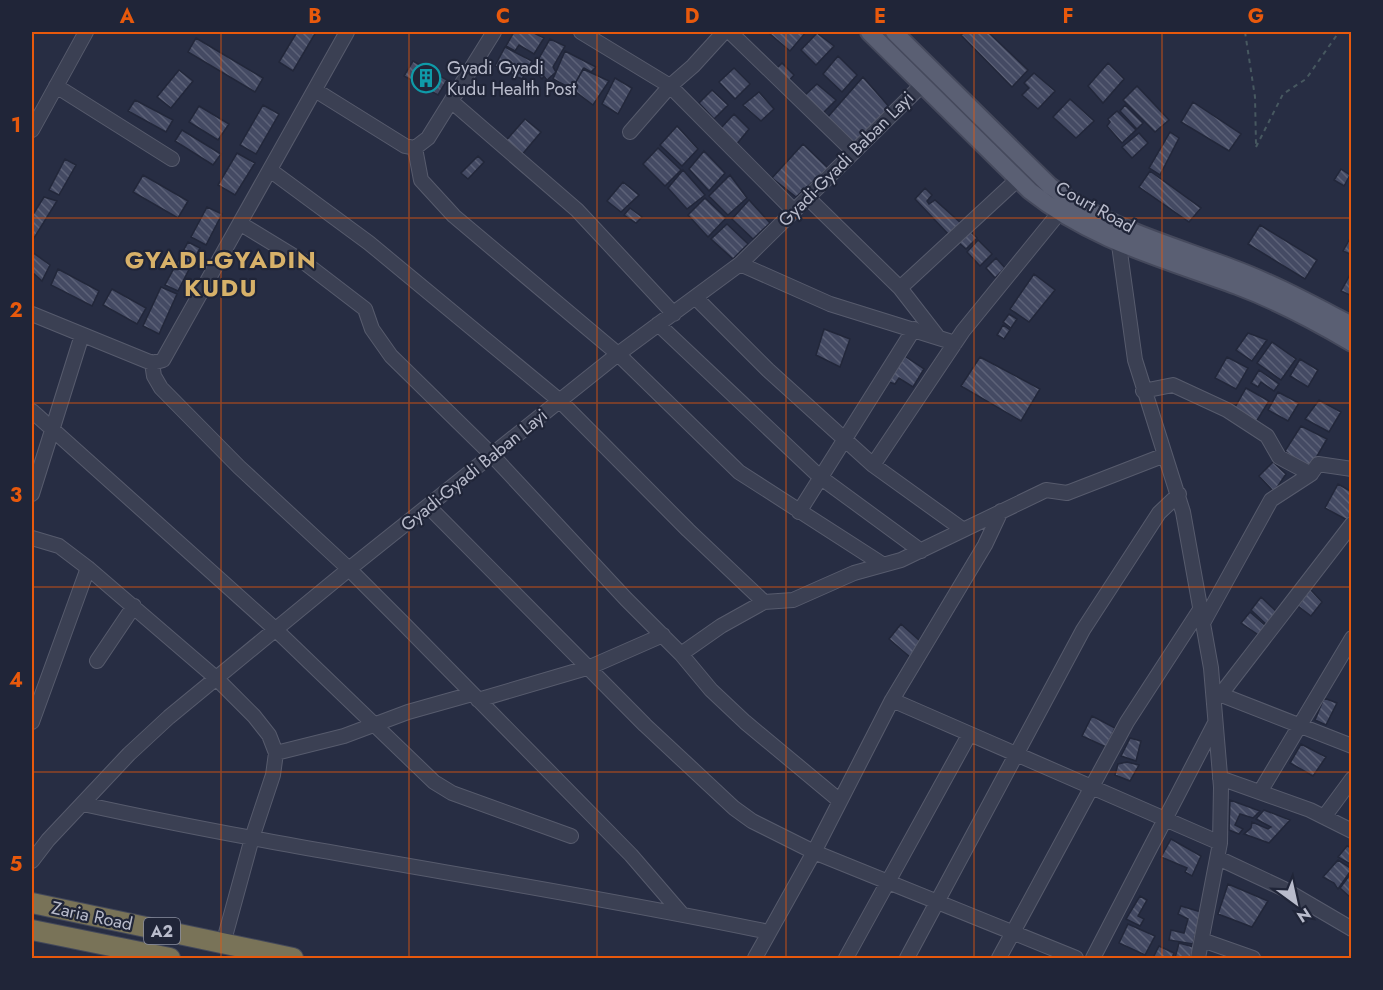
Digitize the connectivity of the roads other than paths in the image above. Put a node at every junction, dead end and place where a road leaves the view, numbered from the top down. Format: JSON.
{"nodes":[{"id":1,"x":86,"y":32,"type":"edge"},
{"id":2,"x":347,"y":32,"type":"edge"},
{"id":3,"x":494,"y":32,"type":"edge"},
{"id":4,"x":581,"y":32,"type":"edge"},
{"id":5,"x":724,"y":32,"type":"edge"},
{"id":6,"x":730,"y":32,"type":"edge"},
{"id":7,"x":869,"y":32,"type":"edge"},
{"id":8,"x":894,"y":32,"type":"edge"},
{"id":9,"x":921,"y":85,"type":"junction"},
{"id":10,"x":56,"y":86,"type":"junction"},
{"id":11,"x":670,"y":86,"type":"junction"},
{"id":12,"x":315,"y":90,"type":"junction"},
{"id":13,"x":451,"y":101,"type":"junction"},
{"id":14,"x":32,"y":130,"type":"edge"},
{"id":15,"x":630,"y":132,"type":"dead end"},
{"id":16,"x":415,"y":148,"type":"junction"},
{"id":17,"x":854,"y":152,"type":"junction"},
{"id":18,"x":172,"y":159,"type":"dead end"},
{"id":19,"x":270,"y":170,"type":"junction"},
{"id":20,"x":1018,"y":179,"type":"junction"},
{"id":21,"x":808,"y":198,"type":"junction"},
{"id":22,"x":794,"y":211,"type":"junction"},
{"id":23,"x":1059,"y":213,"type":"junction"},
{"id":24,"x":241,"y":224,"type":"junction"},
{"id":25,"x":1119,"y":245,"type":"junction"},
{"id":26,"x":740,"y":264,"type":"junction"},
{"id":27,"x":900,"y":288,"type":"junction"},
{"id":28,"x":696,"y":298,"type":"junction"},
{"id":29,"x":32,"y":314,"type":"edge"},
{"id":30,"x":674,"y":314,"type":"junction"},
{"id":31,"x":658,"y":324,"type":"junction"},
{"id":32,"x":1352,"y":325,"type":"edge"},
{"id":33,"x":914,"y":329,"type":"junction"},
{"id":34,"x":82,"y":335,"type":"junction"},
{"id":35,"x":938,"y":337,"type":"junction"},
{"id":36,"x":955,"y":343,"type":"junction"},
{"id":37,"x":1352,"y":343,"type":"edge"},
{"id":38,"x":618,"y":354,"type":"junction"},
{"id":39,"x":152,"y":363,"type":"junction"},
{"id":40,"x":1143,"y":391,"type":"junction"},
{"id":41,"x":560,"y":401,"type":"junction"},
{"id":42,"x":32,"y":411,"type":"edge"},
{"id":43,"x":52,"y":428,"type":"junction"},
{"id":44,"x":845,"y":440,"type":"junction"},
{"id":45,"x":492,"y":455,"type":"junction"},
{"id":46,"x":1165,"y":455,"type":"junction"},
{"id":47,"x":873,"y":465,"type":"junction"},
{"id":48,"x":1352,"y":469,"type":"edge"},
{"id":49,"x":1311,"y":474,"type":"junction"},
{"id":50,"x":820,"y":477,"type":"junction"},
{"id":51,"x":32,"y":494,"type":"edge"},
{"id":52,"x":1179,"y":494,"type":"junction"},
{"id":53,"x":428,"y":506,"type":"junction"},
{"id":54,"x":1001,"y":511,"type":"junction"},
{"id":55,"x":799,"y":512,"type":"junction"},
{"id":56,"x":1352,"y":524,"type":"edge"},
{"id":57,"x":962,"y":529,"type":"junction"},
{"id":58,"x":32,"y":538,"type":"edge"},
{"id":59,"x":921,"y":551,"type":"junction"},
{"id":60,"x":882,"y":564,"type":"junction"},
{"id":61,"x":88,"y":568,"type":"junction"},
{"id":62,"x":349,"y":569,"type":"junction"},
{"id":63,"x":764,"y":602,"type":"junction"},
{"id":64,"x":134,"y":606,"type":"junction"},
{"id":65,"x":1201,"y":608,"type":"junction"},
{"id":66,"x":1203,"y":623,"type":"junction"},
{"id":67,"x":275,"y":629,"type":"junction"},
{"id":68,"x":663,"y":635,"type":"junction"},
{"id":69,"x":1352,"y":638,"type":"edge"},
{"id":70,"x":681,"y":654,"type":"junction"},
{"id":71,"x":97,"y":661,"type":"dead end"},
{"id":72,"x":590,"y":667,"type":"junction"},
{"id":73,"x":216,"y":678,"type":"junction"},
{"id":74,"x":1217,"y":693,"type":"junction"},
{"id":75,"x":475,"y":697,"type":"junction"},
{"id":76,"x":892,"y":700,"type":"junction"},
{"id":77,"x":32,"y":722,"type":"edge"},
{"id":78,"x":1215,"y":723,"type":"junction"},
{"id":79,"x":373,"y":724,"type":"junction"},
{"id":80,"x":1300,"y":725,"type":"junction"},
{"id":81,"x":969,"y":735,"type":"junction"},
{"id":82,"x":1352,"y":746,"type":"edge"},
{"id":83,"x":276,"y":753,"type":"junction"},
{"id":84,"x":1015,"y":754,"type":"junction"},
{"id":85,"x":1220,"y":778,"type":"junction"},
{"id":86,"x":1352,"y":778,"type":"edge"},
{"id":87,"x":1091,"y":789,"type":"junction"},
{"id":88,"x":1260,"y":792,"type":"junction"},
{"id":89,"x":840,"y":801,"type":"junction"},
{"id":90,"x":83,"y":804,"type":"junction"},
{"id":91,"x":1324,"y":817,"type":"junction"},
{"id":92,"x":1164,"y":819,"type":"junction"},
{"id":93,"x":1352,"y":831,"type":"edge"},
{"id":94,"x":571,"y":836,"type":"dead end"},
{"id":95,"x":252,"y":838,"type":"junction"},
{"id":96,"x":1220,"y":843,"type":"junction"},
{"id":97,"x":814,"y":852,"type":"junction"},
{"id":98,"x":1218,"y":858,"type":"junction"},
{"id":99,"x":32,"y":861,"type":"edge"},
{"id":100,"x":887,"y":881,"type":"junction"},
{"id":101,"x":938,"y":901,"type":"junction"},
{"id":102,"x":32,"y":903,"type":"edge"},
{"id":103,"x":681,"y":913,"type":"junction"},
{"id":104,"x":1352,"y":929,"type":"edge"},
{"id":105,"x":32,"y":930,"type":"edge"},
{"id":106,"x":769,"y":932,"type":"junction"},
{"id":107,"x":1012,"y":933,"type":"junction"},
{"id":108,"x":1202,"y":940,"type":"junction"},
{"id":109,"x":223,"y":944,"type":"junction"},
{"id":110,"x":170,"y":958,"type":"edge"},
{"id":111,"x":294,"y":958,"type":"edge"},
{"id":112,"x":755,"y":958,"type":"edge"},
{"id":113,"x":846,"y":958,"type":"edge"},
{"id":114,"x":907,"y":958,"type":"edge"},
{"id":115,"x":999,"y":958,"type":"edge"},
{"id":116,"x":1076,"y":958,"type":"edge"},
{"id":117,"x":1093,"y":958,"type":"edge"},
{"id":118,"x":1198,"y":958,"type":"edge"},
{"id":119,"x":1253,"y":958,"type":"edge"}],
"edges":[{"from":1,"to":10,"type":"street"},
{"from":2,"to":12,"type":"street"},
{"from":3,"to":13,"type":"street"},
{"from":4,"to":11,"type":"street"},
{"from":5,"to":11,"type":"street"},
{"from":6,"to":17,"type":"street"},
{"from":7,"to":9,"type":"main road","name":"Court Road"},
{"from":8,"to":32,"type":"main road","name":"Court Road"},
{"from":9,"to":17,"type":"street","name":"Gyadi-Gyadi Baban Layi"},
{"from":9,"to":20,"type":"main road","name":"Court Road"},
{"from":10,"to":14,"type":"street"},
{"from":10,"to":18,"type":"street"},
{"from":11,"to":15,"type":"street"},
{"from":11,"to":22,"type":"street"},
{"from":12,"to":16,"type":"street"},
{"from":12,"to":19,"type":"street"},
{"from":13,"to":16,"type":"street"},
{"from":13,"to":30,"type":"street"},
{"from":16,"to":38,"type":"street"},
{"from":17,"to":21,"type":"street","name":"Gyadi-Gyadi Baban Layi"},
{"from":19,"to":24,"type":"street"},
{"from":19,"to":41,"type":"street"},
{"from":20,"to":23,"type":"main road","name":"Court Road"},
{"from":20,"to":27,"type":"street"},
{"from":21,"to":22,"type":"street","name":"Gyadi-Gyadi Baban Layi"},
{"from":21,"to":27,"type":"street"},
{"from":22,"to":26,"type":"street","name":"Gyadi-Gyadi Baban Layi"},
{"from":23,"to":25,"type":"main road","name":"Court Road"},
{"from":23,"to":36,"type":"street"},
{"from":24,"to":39,"type":"street"},
{"from":24,"to":45,"type":"street"},
{"from":25,"to":37,"type":"main road","name":"Court Road"},
{"from":25,"to":40,"type":"street"},
{"from":26,"to":28,"type":"street","name":"Gyadi-Gyadi Baban Layi"},
{"from":26,"to":33,"type":"street"},
{"from":27,"to":35,"type":"street"},
{"from":28,"to":30,"type":"street","name":"Gyadi-Gyadi Baban Layi"},
{"from":28,"to":44,"type":"street"},
{"from":29,"to":34,"type":"street"},
{"from":30,"to":31,"type":"street","name":"Gyadi-Gyadi Baban Layi"},
{"from":31,"to":38,"type":"street","name":"Gyadi-Gyadi Baban Layi"},
{"from":31,"to":50,"type":"street"},
{"from":33,"to":35,"type":"street"},
{"from":33,"to":44,"type":"street"},
{"from":34,"to":39,"type":"street"},
{"from":34,"to":43,"type":"street"},
{"from":35,"to":36,"type":"street"},
{"from":36,"to":47,"type":"street"},
{"from":38,"to":41,"type":"street","name":"Gyadi-Gyadi Baban Layi"},
{"from":38,"to":55,"type":"street"},
{"from":39,"to":62,"type":"street"},
{"from":40,"to":46,"type":"street"},
{"from":40,"to":49,"type":"street"},
{"from":41,"to":45,"type":"street","name":"Gyadi-Gyadi Baban Layi"},
{"from":41,"to":63,"type":"street"},
{"from":42,"to":43,"type":"street"},
{"from":43,"to":51,"type":"street"},
{"from":43,"to":67,"type":"street"},
{"from":44,"to":47,"type":"street"},
{"from":44,"to":50,"type":"street"},
{"from":45,"to":53,"type":"street","name":"Gyadi-Gyadi Baban Layi"},
{"from":45,"to":68,"type":"street"},
{"from":46,"to":52,"type":"street"},
{"from":46,"to":54,"type":"street"},
{"from":47,"to":57,"type":"street"},
{"from":48,"to":49,"type":"street"},
{"from":49,"to":66,"type":"street"},
{"from":50,"to":55,"type":"street"},
{"from":50,"to":59,"type":"street"},
{"from":52,"to":65,"type":"street"},
{"from":52,"to":84,"type":"street"},
{"from":53,"to":62,"type":"street","name":"Gyadi-Gyadi Baban Layi"},
{"from":53,"to":72,"type":"street"},
{"from":54,"to":57,"type":"street"},
{"from":54,"to":76,"type":"street"},
{"from":55,"to":60,"type":"street"},
{"from":56,"to":74,"type":"street"},
{"from":57,"to":59,"type":"street"},
{"from":58,"to":61,"type":"street"},
{"from":59,"to":60,"type":"street"},
{"from":60,"to":63,"type":"street"},
{"from":61,"to":64,"type":"street"},
{"from":61,"to":77,"type":"street"},
{"from":62,"to":67,"type":"street","name":"Gyadi-Gyadi Baban Layi"},
{"from":62,"to":75,"type":"street"},
{"from":63,"to":70,"type":"street"},
{"from":64,"to":71,"type":"street"},
{"from":64,"to":73,"type":"street"},
{"from":65,"to":66,"type":"street"},
{"from":65,"to":87,"type":"street"},
{"from":66,"to":74,"type":"street"},
{"from":67,"to":73,"type":"street","name":"Gyadi-Gyadi Baban Layi"},
{"from":67,"to":79,"type":"street"},
{"from":68,"to":70,"type":"street"},
{"from":68,"to":72,"type":"street"},
{"from":69,"to":80,"type":"street"},
{"from":70,"to":89,"type":"street"},
{"from":72,"to":75,"type":"street"},
{"from":72,"to":97,"type":"street"},
{"from":73,"to":83,"type":"street"},
{"from":73,"to":90,"type":"street","name":"Gyadi-Gyadi Baban Layi"},
{"from":74,"to":78,"type":"street"},
{"from":74,"to":80,"type":"street"},
{"from":75,"to":79,"type":"street"},
{"from":75,"to":103,"type":"street"},
{"from":76,"to":81,"type":"street"},
{"from":76,"to":89,"type":"street"},
{"from":78,"to":85,"type":"street"},
{"from":78,"to":92,"type":"street"},
{"from":79,"to":83,"type":"street"},
{"from":79,"to":94,"type":"street"},
{"from":80,"to":82,"type":"street"},
{"from":80,"to":88,"type":"street"},
{"from":81,"to":84,"type":"street"},
{"from":81,"to":100,"type":"street"},
{"from":83,"to":95,"type":"street"},
{"from":84,"to":87,"type":"street"},
{"from":84,"to":101,"type":"street"},
{"from":85,"to":88,"type":"street"},
{"from":85,"to":96,"type":"street"},
{"from":86,"to":91,"type":"street"},
{"from":87,"to":92,"type":"street"},
{"from":87,"to":107,"type":"street"},
{"from":88,"to":91,"type":"street"},
{"from":89,"to":97,"type":"street"},
{"from":90,"to":95,"type":"street"},
{"from":90,"to":99,"type":"street","name":"Gyadi-Gyadi Baban Layi"},
{"from":91,"to":93,"type":"street"},
{"from":92,"to":96,"type":"street"},
{"from":92,"to":117,"type":"street"},
{"from":95,"to":103,"type":"street"},
{"from":95,"to":109,"type":"street"},
{"from":96,"to":98,"type":"street"},
{"from":97,"to":100,"type":"street"},
{"from":97,"to":106,"type":"street"},
{"from":98,"to":104,"type":"street"},
{"from":98,"to":108,"type":"street"},
{"from":100,"to":101,"type":"street"},
{"from":100,"to":113,"type":"street"},
{"from":101,"to":107,"type":"street"},
{"from":101,"to":114,"type":"street"},
{"from":102,"to":109,"type":"highway","name":"Zaria Road","number":"A2"},
{"from":103,"to":106,"type":"street"},
{"from":105,"to":110,"type":"highway","name":"Zaria Road","number":"A2"},
{"from":106,"to":112,"type":"street"},
{"from":107,"to":115,"type":"street"},
{"from":107,"to":116,"type":"street"},
{"from":108,"to":118,"type":"street"},
{"from":108,"to":119,"type":"street"},
{"from":109,"to":111,"type":"highway","name":"Zaria Road","number":"A2"}]}
